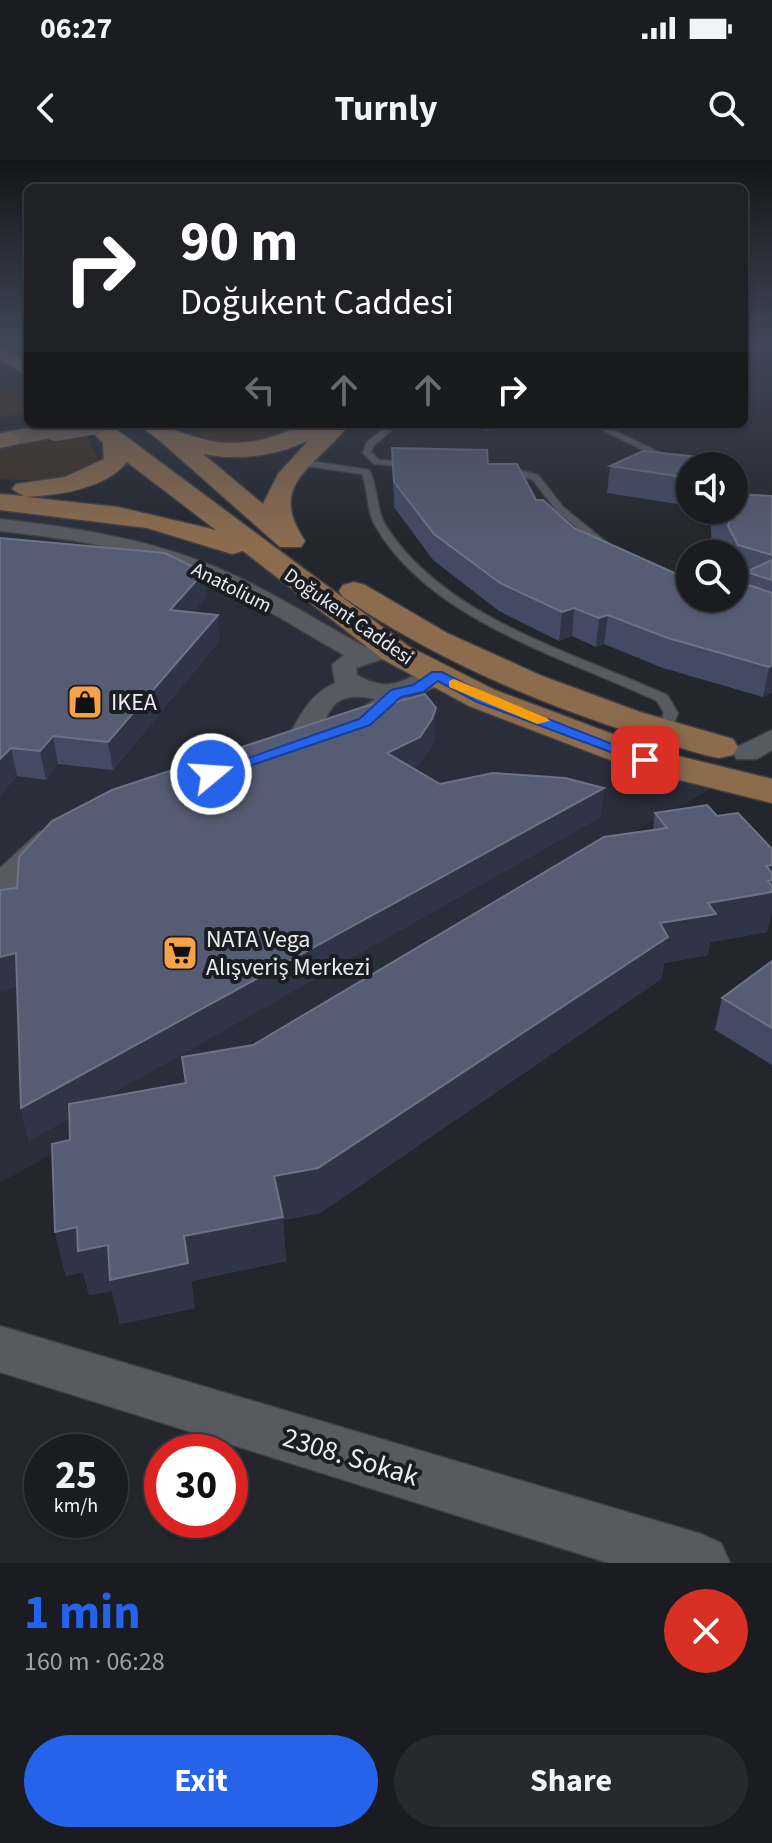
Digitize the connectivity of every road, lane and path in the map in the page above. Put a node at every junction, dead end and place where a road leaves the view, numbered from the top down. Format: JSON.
{"nodes":[{"id":1,"x":313,"y":428,"type":"edge"},
{"id":2,"x":334,"y":428,"type":"edge"},
{"id":3,"x":390,"y":428,"type":"edge"},
{"id":4,"x":602,"y":428,"type":"edge"},
{"id":5,"x":156,"y":429,"type":"edge"},
{"id":6,"x":102,"y":430,"type":"edge"},
{"id":7,"x":6,"y":431,"type":"edge"},
{"id":8,"x":303,"y":463,"type":"junction"},
{"id":9,"x":676,"y":463,"type":"edge"},
{"id":10,"x":427,"y":466,"type":"edge"},
{"id":11,"x":489,"y":468,"type":"edge"},
{"id":12,"x":0,"y":490,"type":"edge"},
{"id":13,"x":748,"y":498,"type":"edge"},
{"id":14,"x":0,"y":502,"type":"edge"},
{"id":15,"x":772,"y":509,"type":"edge"},
{"id":16,"x":0,"y":525,"type":"edge"},
{"id":17,"x":611,"y":551,"type":"edge"},
{"id":18,"x":314,"y":561,"type":"junction"},
{"id":19,"x":276,"y":565,"type":"junction"},
{"id":20,"x":376,"y":652,"type":"junction"},
{"id":21,"x":437,"y":675,"type":"junction"},
{"id":22,"x":355,"y":686,"type":"junction"},
{"id":23,"x":396,"y":693,"type":"junction"},
{"id":24,"x":664,"y":733,"type":"junction"},
{"id":25,"x":299,"y":745,"type":"junction"},
{"id":26,"x":764,"y":750,"type":"edge"},
{"id":27,"x":269,"y":755,"type":"edge"},
{"id":28,"x":772,"y":791,"type":"edge"},
{"id":29,"x":80,"y":822,"type":"edge"},
{"id":30,"x":0,"y":886,"type":"edge"},
{"id":31,"x":0,"y":1349,"type":"edge"},
{"id":32,"x":701,"y":1563,"type":"edge"}],
"edges":[{"from":1,"to":5,"type":"main road"},
{"from":2,"to":8,"type":"main road"},
{"from":3,"to":10,"type":"lane"},
{"from":4,"to":9,"type":"lane"},
{"from":5,"to":18,"type":"main road","name":"Doğukent Caddesi"},
{"from":6,"to":7,"type":"main road","bridge":true},
{"from":6,"to":12,"type":"main road"},
{"from":6,"to":19,"type":"main road","name":"Doğukent Caddesi"},
{"from":8,"to":18,"type":"main road"},
{"from":8,"to":24,"type":"lane"},
{"from":11,"to":17,"type":"lane"},
{"from":13,"to":15,"type":"lane"},
{"from":14,"to":19,"type":"main road"},
{"from":16,"to":20,"type":"street","name":"Anatolium"},
{"from":18,"to":24,"type":"main road","name":"Doğukent Caddesi"},
{"from":19,"to":20,"type":"main road","name":"Doğukent Caddesi"},
{"from":20,"to":21,"type":"main road","name":"Doğukent Caddesi"},
{"from":20,"to":22,"type":"street"},
{"from":21,"to":23,"type":"street"},
{"from":21,"to":28,"type":"main road","name":"Doğukent Caddesi"},
{"from":22,"to":23,"type":"street"},
{"from":22,"to":25,"type":"street"},
{"from":23,"to":25,"type":"street"},
{"from":24,"to":26,"type":"main road","name":"Doğukent Caddesi"},
{"from":25,"to":27,"type":"street"},
{"from":29,"to":30,"type":"street"},
{"from":31,"to":32,"type":"street","name":"2308. Sokak"}]}
